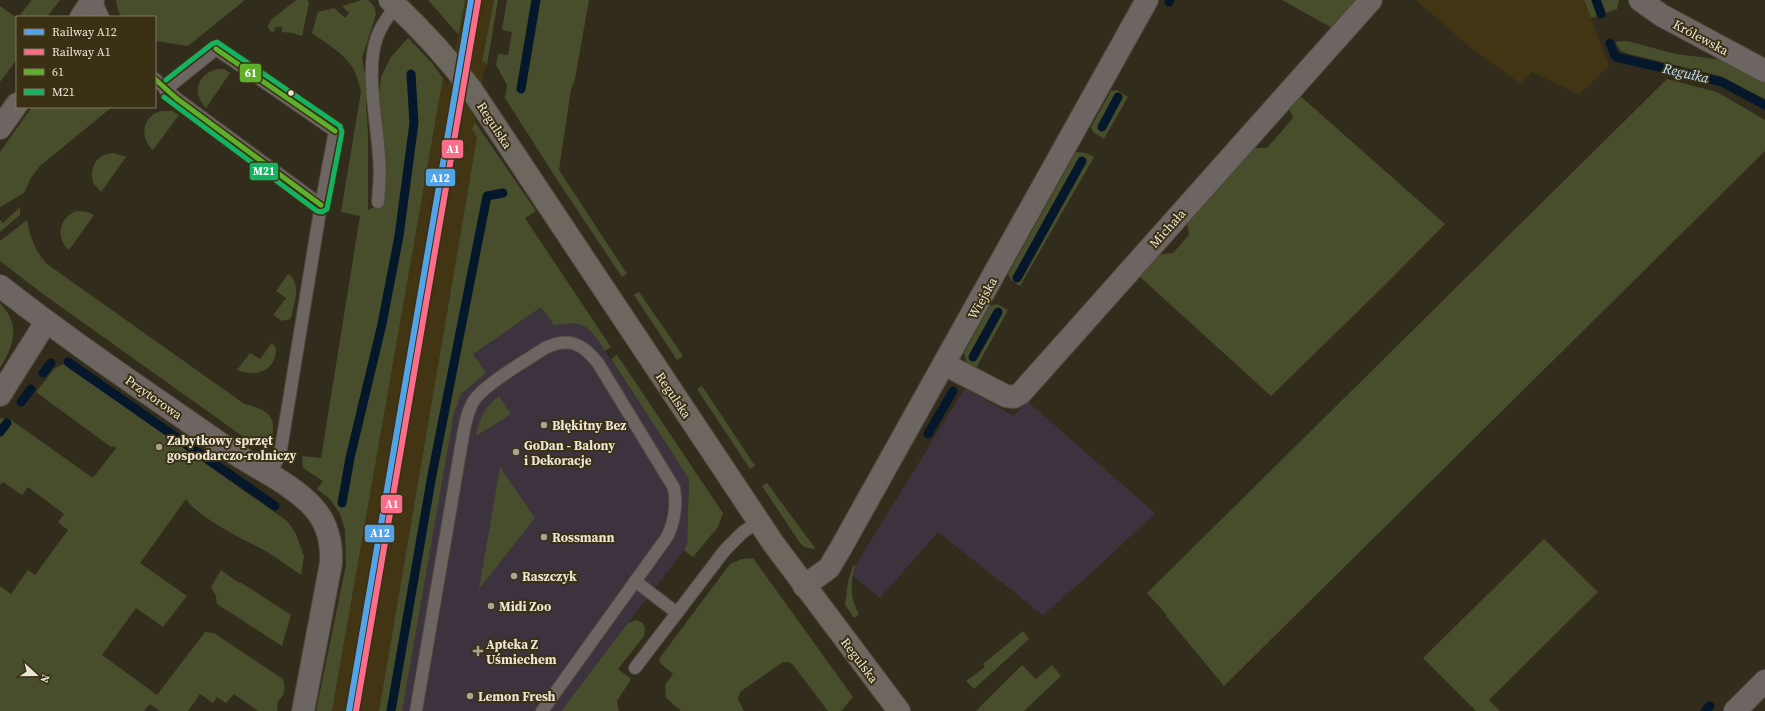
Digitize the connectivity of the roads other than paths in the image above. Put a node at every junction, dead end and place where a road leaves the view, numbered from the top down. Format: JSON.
{"nodes":[{"id":1,"x":94,"y":0,"type":"edge"},
{"id":2,"x":1371,"y":0,"type":"edge"},
{"id":3,"x":1640,"y":0,"type":"edge"},
{"id":4,"x":393,"y":3,"type":"edge"},
{"id":5,"x":1138,"y":4,"type":"edge"},
{"id":6,"x":81,"y":16,"type":"edge"},
{"id":7,"x":102,"y":16,"type":"edge"},
{"id":8,"x":1765,"y":71,"type":"edge"},
{"id":9,"x":156,"y":80,"type":"edge"},
{"id":10,"x":165,"y":90,"type":"junction"},
{"id":11,"x":16,"y":105,"type":"edge"},
{"id":12,"x":0,"y":128,"type":"edge"},
{"id":13,"x":378,"y":202,"type":"dead end"},
{"id":14,"x":321,"y":205,"type":"junction"},
{"id":15,"x":0,"y":286,"type":"edge"},
{"id":16,"x":46,"y":322,"type":"junction"},
{"id":17,"x":944,"y":364,"type":"junction"},
{"id":18,"x":0,"y":395,"type":"edge"},
{"id":19,"x":269,"y":475,"type":"junction"},
{"id":20,"x":760,"y":521,"type":"junction"},
{"id":21,"x":635,"y":581,"type":"junction"},
{"id":22,"x":804,"y":586,"type":"junction"},
{"id":23,"x":677,"y":612,"type":"junction"},
{"id":24,"x":635,"y":668,"type":"dead end"},
{"id":25,"x":1765,"y":681,"type":"edge"},
{"id":26,"x":303,"y":711,"type":"edge"},
{"id":27,"x":416,"y":711,"type":"edge"},
{"id":28,"x":542,"y":711,"type":"edge"},
{"id":29,"x":898,"y":711,"type":"edge"},
{"id":30,"x":1735,"y":711,"type":"edge"}],
"edges":[{"from":1,"to":6,"type":"street"},
{"from":1,"to":7,"type":"lane"},
{"from":2,"to":17,"type":"street","name":"Michała"},
{"from":3,"to":8,"type":"street","name":"Królewska"},
{"from":4,"to":13,"type":"lane"},
{"from":4,"to":20,"type":"street","name":"Regulska"},
{"from":5,"to":17,"type":"street","name":"Wiejska"},
{"from":9,"to":10,"type":"lane"},
{"from":10,"to":14,"type":"lane"},
{"from":10,"to":14,"type":"lane"},
{"from":11,"to":12,"type":"street"},
{"from":14,"to":19,"type":"lane"},
{"from":15,"to":16,"type":"street","name":"Przytorowa"},
{"from":16,"to":18,"type":"street"},
{"from":16,"to":19,"type":"street","name":"Przytorowa"},
{"from":17,"to":22,"type":"street","name":"Wiejska"},
{"from":19,"to":26,"type":"street","name":"Przytorowa"},
{"from":20,"to":22,"type":"street","name":"Regulska"},
{"from":20,"to":23,"type":"lane"},
{"from":21,"to":23,"type":"lane"},
{"from":21,"to":27,"type":"lane"},
{"from":21,"to":28,"type":"lane"},
{"from":22,"to":29,"type":"street","name":"Regulska"},
{"from":23,"to":24,"type":"lane"},
{"from":25,"to":30,"type":"street"}]}
